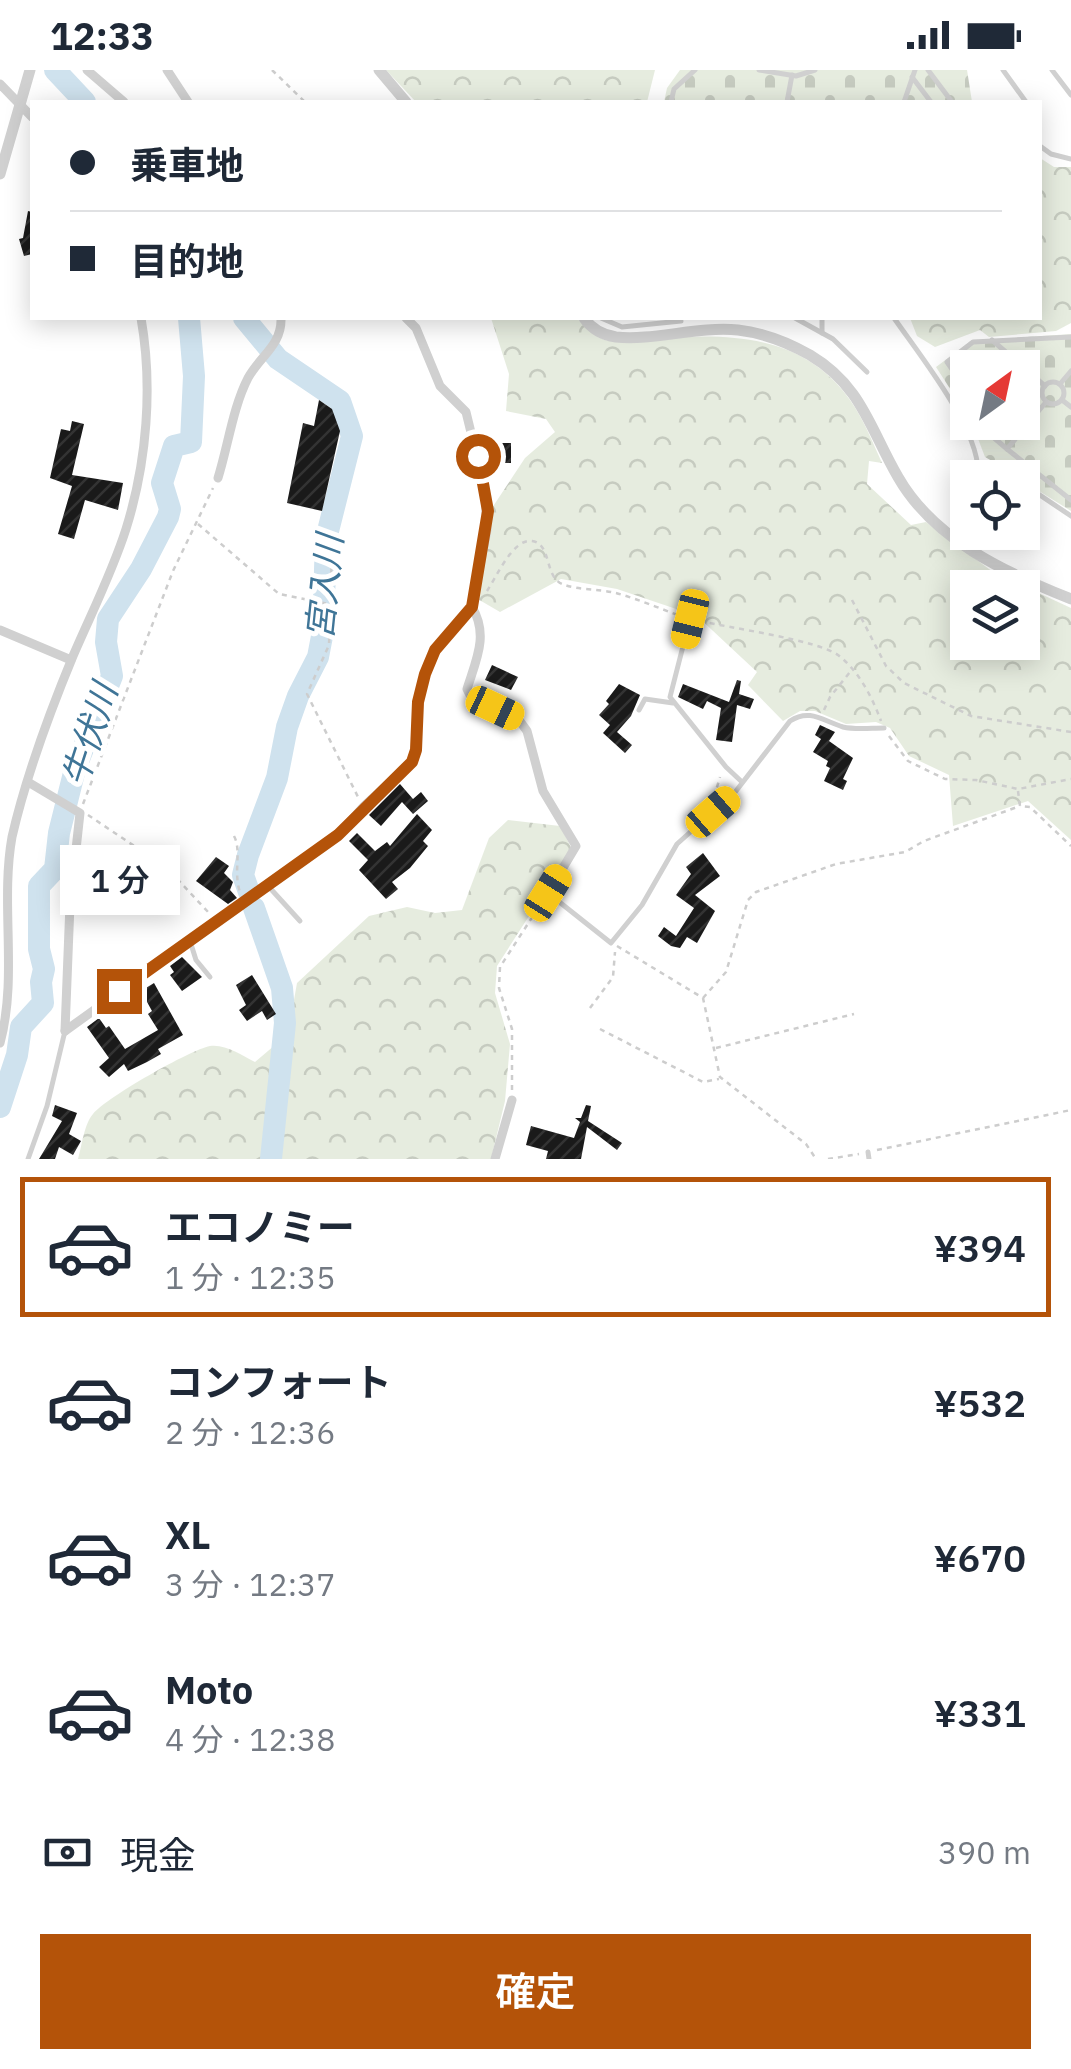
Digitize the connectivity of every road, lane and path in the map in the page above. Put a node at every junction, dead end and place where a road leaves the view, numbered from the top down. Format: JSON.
{"nodes":[{"id":1,"x":30,"y":70,"type":"edge"},
{"id":2,"x":86,"y":70,"type":"edge"},
{"id":3,"x":167,"y":70,"type":"edge"},
{"id":4,"x":272,"y":70,"type":"edge"},
{"id":5,"x":379,"y":70,"type":"edge"},
{"id":6,"x":694,"y":70,"type":"edge"},
{"id":7,"x":759,"y":70,"type":"edge"},
{"id":8,"x":815,"y":70,"type":"edge"},
{"id":9,"x":928,"y":70,"type":"edge"},
{"id":10,"x":1003,"y":70,"type":"edge"},
{"id":11,"x":1052,"y":70,"type":"edge"},
{"id":12,"x":914,"y":74,"type":"edge"},
{"id":13,"x":792,"y":76,"type":"junction"},
{"id":14,"x":0,"y":84,"type":"edge"},
{"id":15,"x":1071,"y":96,"type":"edge"},
{"id":16,"x":21,"y":99,"type":"junction"},
{"id":17,"x":122,"y":100,"type":"edge"},
{"id":18,"x":187,"y":100,"type":"edge"},
{"id":19,"x":303,"y":100,"type":"edge"},
{"id":20,"x":404,"y":100,"type":"edge"},
{"id":21,"x":671,"y":100,"type":"edge"},
{"id":22,"x":787,"y":100,"type":"edge"},
{"id":23,"x":905,"y":100,"type":"edge"},
{"id":24,"x":930,"y":100,"type":"edge"},
{"id":25,"x":950,"y":100,"type":"edge"},
{"id":26,"x":1025,"y":100,"type":"edge"},
{"id":27,"x":30,"y":114,"type":"edge"},
{"id":28,"x":1042,"y":147,"type":"edge"},
{"id":29,"x":1071,"y":159,"type":"edge"},
{"id":30,"x":0,"y":174,"type":"edge"},
{"id":31,"x":141,"y":320,"type":"edge"},
{"id":32,"x":282,"y":320,"type":"edge"},
{"id":33,"x":408,"y":320,"type":"edge"},
{"id":34,"x":586,"y":320,"type":"edge"},
{"id":35,"x":606,"y":320,"type":"edge"},
{"id":36,"x":799,"y":320,"type":"edge"},
{"id":37,"x":822,"y":320,"type":"edge"},
{"id":38,"x":895,"y":320,"type":"edge"},
{"id":39,"x":681,"y":321,"type":"dead end"},
{"id":40,"x":822,"y":333,"type":"junction"},
{"id":41,"x":1071,"y":338,"type":"edge"},
{"id":42,"x":992,"y":340,"type":"junction"},
{"id":43,"x":963,"y":350,"type":"edge"},
{"id":44,"x":1071,"y":371,"type":"edge"},
{"id":45,"x":867,"y":372,"type":"dead end"},
{"id":46,"x":1059,"y":385,"type":"junction"},
{"id":47,"x":1045,"y":386,"type":"junction"},
{"id":48,"x":1062,"y":400,"type":"junction"},
{"id":49,"x":1046,"y":402,"type":"junction"},
{"id":50,"x":1071,"y":408,"type":"edge"},
{"id":51,"x":997,"y":440,"type":"edge"},
{"id":52,"x":1007,"y":449,"type":"junction"},
{"id":53,"x":976,"y":460,"type":"edge"},
{"id":54,"x":218,"y":478,"type":"joint"},
{"id":55,"x":1040,"y":495,"type":"edge"},
{"id":56,"x":1071,"y":500,"type":"edge"},
{"id":57,"x":1071,"y":516,"type":"edge"},
{"id":58,"x":197,"y":523,"type":"junction"},
{"id":59,"x":950,"y":534,"type":"edge"},
{"id":60,"x":332,"y":548,"type":"dead end"},
{"id":61,"x":973,"y":550,"type":"edge"},
{"id":62,"x":1071,"y":598,"type":"edge"},
{"id":63,"x":852,"y":600,"type":"dead end"},
{"id":64,"x":330,"y":604,"type":"junction"},
{"id":65,"x":472,"y":607,"type":"junction"},
{"id":66,"x":690,"y":619,"type":"junction"},
{"id":67,"x":0,"y":630,"type":"edge"},
{"id":68,"x":71,"y":660,"type":"junction"},
{"id":69,"x":852,"y":670,"type":"junction"},
{"id":70,"x":673,"y":703,"type":"junction"},
{"id":71,"x":639,"y":710,"type":"dead end"},
{"id":72,"x":821,"y":716,"type":"junction"},
{"id":73,"x":884,"y":728,"type":"junction"},
{"id":74,"x":1071,"y":732,"type":"edge"},
{"id":75,"x":726,"y":767,"type":"junction"},
{"id":76,"x":1071,"y":779,"type":"edge"},
{"id":77,"x":28,"y":782,"type":"junction"},
{"id":78,"x":743,"y":782,"type":"junction"},
{"id":79,"x":1018,"y":789,"type":"junction"},
{"id":80,"x":364,"y":806,"type":"junction"},
{"id":81,"x":1020,"y":806,"type":"junction"},
{"id":82,"x":713,"y":812,"type":"junction"},
{"id":83,"x":80,"y":813,"type":"junction"},
{"id":84,"x":234,"y":836,"type":"dead end"},
{"id":85,"x":1071,"y":846,"type":"edge"},
{"id":86,"x":269,"y":887,"type":"junction"},
{"id":87,"x":548,"y":893,"type":"junction"},
{"id":88,"x":246,"y":903,"type":"junction"},
{"id":89,"x":300,"y":921,"type":"dead end"},
{"id":90,"x":217,"y":922,"type":"junction"},
{"id":91,"x":190,"y":942,"type":"junction"},
{"id":92,"x":613,"y":944,"type":"junction"},
{"id":93,"x":210,"y":977,"type":"dead end"},
{"id":94,"x":703,"y":998,"type":"junction"},
{"id":95,"x":590,"y":1008,"type":"dead end"},
{"id":96,"x":854,"y":1014,"type":"dead end"},
{"id":97,"x":600,"y":1029,"type":"dead end"},
{"id":98,"x":65,"y":1031,"type":"junction"},
{"id":99,"x":0,"y":1043,"type":"edge"},
{"id":100,"x":715,"y":1049,"type":"junction"},
{"id":101,"x":720,"y":1078,"type":"junction"},
{"id":102,"x":512,"y":1100,"type":"joint"},
{"id":103,"x":1071,"y":1110,"type":"edge"},
{"id":104,"x":869,"y":1156,"type":"edge"},
{"id":105,"x":28,"y":1159,"type":"edge"},
{"id":106,"x":495,"y":1159,"type":"edge"},
{"id":107,"x":816,"y":1159,"type":"edge"},
{"id":108,"x":828,"y":1159,"type":"edge"}],
"edges":[{"from":1,"to":16,"type":"street"},
{"from":2,"to":17,"type":"street"},
{"from":3,"to":18,"type":"street"},
{"from":4,"to":19,"type":"path"},
{"from":5,"to":20,"type":"street"},
{"from":6,"to":21,"type":"lane"},
{"from":7,"to":13,"type":"lane"},
{"from":8,"to":13,"type":"lane"},
{"from":9,"to":25,"type":"lane"},
{"from":10,"to":26,"type":"lane"},
{"from":11,"to":15,"type":"lane"},
{"from":12,"to":23,"type":"lane"},
{"from":12,"to":24,"type":"lane"},
{"from":13,"to":22,"type":"lane"},
{"from":14,"to":16,"type":"street"},
{"from":16,"to":27,"type":"street"},
{"from":16,"to":30,"type":"street"},
{"from":28,"to":29,"type":"lane"},
{"from":31,"to":68,"type":"street"},
{"from":32,"to":54,"type":"street"},
{"from":33,"to":65,"type":"street"},
{"from":34,"to":59,"type":"street"},
{"from":35,"to":39,"type":"lane"},
{"from":36,"to":40,"type":"lane"},
{"from":37,"to":40,"type":"lane"},
{"from":38,"to":53,"type":"lane"},
{"from":40,"to":45,"type":"lane"},
{"from":41,"to":42,"type":"lane"},
{"from":42,"to":43,"type":"lane"},
{"from":42,"to":47,"type":"lane"},
{"from":44,"to":46,"type":"lane"},
{"from":46,"to":47,"type":"lane"},
{"from":46,"to":48,"type":"lane"},
{"from":47,"to":49,"type":"lane"},
{"from":48,"to":49,"type":"lane"},
{"from":48,"to":50,"type":"lane"},
{"from":49,"to":52,"type":"lane"},
{"from":51,"to":52,"type":"lane"},
{"from":52,"to":56,"type":"lane"},
{"from":54,"to":58,"type":"path"},
{"from":55,"to":57,"type":"lane"},
{"from":58,"to":64,"type":"path"},
{"from":58,"to":83,"type":"path"},
{"from":60,"to":64,"type":"path"},
{"from":61,"to":62,"type":"street"},
{"from":63,"to":74,"type":"path"},
{"from":64,"to":80,"type":"path"},
{"from":65,"to":66,"type":"path"},
{"from":65,"to":80,"type":"street"},
{"from":65,"to":87,"type":"street"},
{"from":66,"to":69,"type":"path"},
{"from":66,"to":70,"type":"lane"},
{"from":67,"to":68,"type":"street"},
{"from":68,"to":77,"type":"street"},
{"from":69,"to":72,"type":"path"},
{"from":69,"to":73,"type":"path"},
{"from":70,"to":71,"type":"lane"},
{"from":70,"to":75,"type":"lane"},
{"from":72,"to":73,"type":"lane"},
{"from":72,"to":78,"type":"lane"},
{"from":73,"to":79,"type":"path"},
{"from":75,"to":78,"type":"lane"},
{"from":75,"to":82,"type":"path"},
{"from":76,"to":79,"type":"path"},
{"from":77,"to":83,"type":"street"},
{"from":77,"to":99,"type":"street"},
{"from":78,"to":82,"type":"lane"},
{"from":79,"to":81,"type":"path"},
{"from":80,"to":86,"type":"street"},
{"from":81,"to":85,"type":"path"},
{"from":81,"to":94,"type":"path"},
{"from":82,"to":92,"type":"lane"},
{"from":83,"to":90,"type":"path"},
{"from":83,"to":98,"type":"street"},
{"from":84,"to":88,"type":"path"},
{"from":86,"to":88,"type":"street"},
{"from":86,"to":89,"type":"lane"},
{"from":87,"to":92,"type":"lane"},
{"from":87,"to":102,"type":"path"},
{"from":88,"to":90,"type":"street"},
{"from":90,"to":91,"type":"street"},
{"from":91,"to":93,"type":"lane"},
{"from":91,"to":98,"type":"street"},
{"from":92,"to":94,"type":"path"},
{"from":92,"to":95,"type":"path"},
{"from":94,"to":100,"type":"path"},
{"from":96,"to":100,"type":"path"},
{"from":97,"to":101,"type":"path"},
{"from":98,"to":105,"type":"lane"},
{"from":100,"to":101,"type":"path"},
{"from":101,"to":107,"type":"path"},
{"from":102,"to":106,"type":"street"},
{"from":103,"to":104,"type":"path"},
{"from":104,"to":108,"type":"path"}]}
